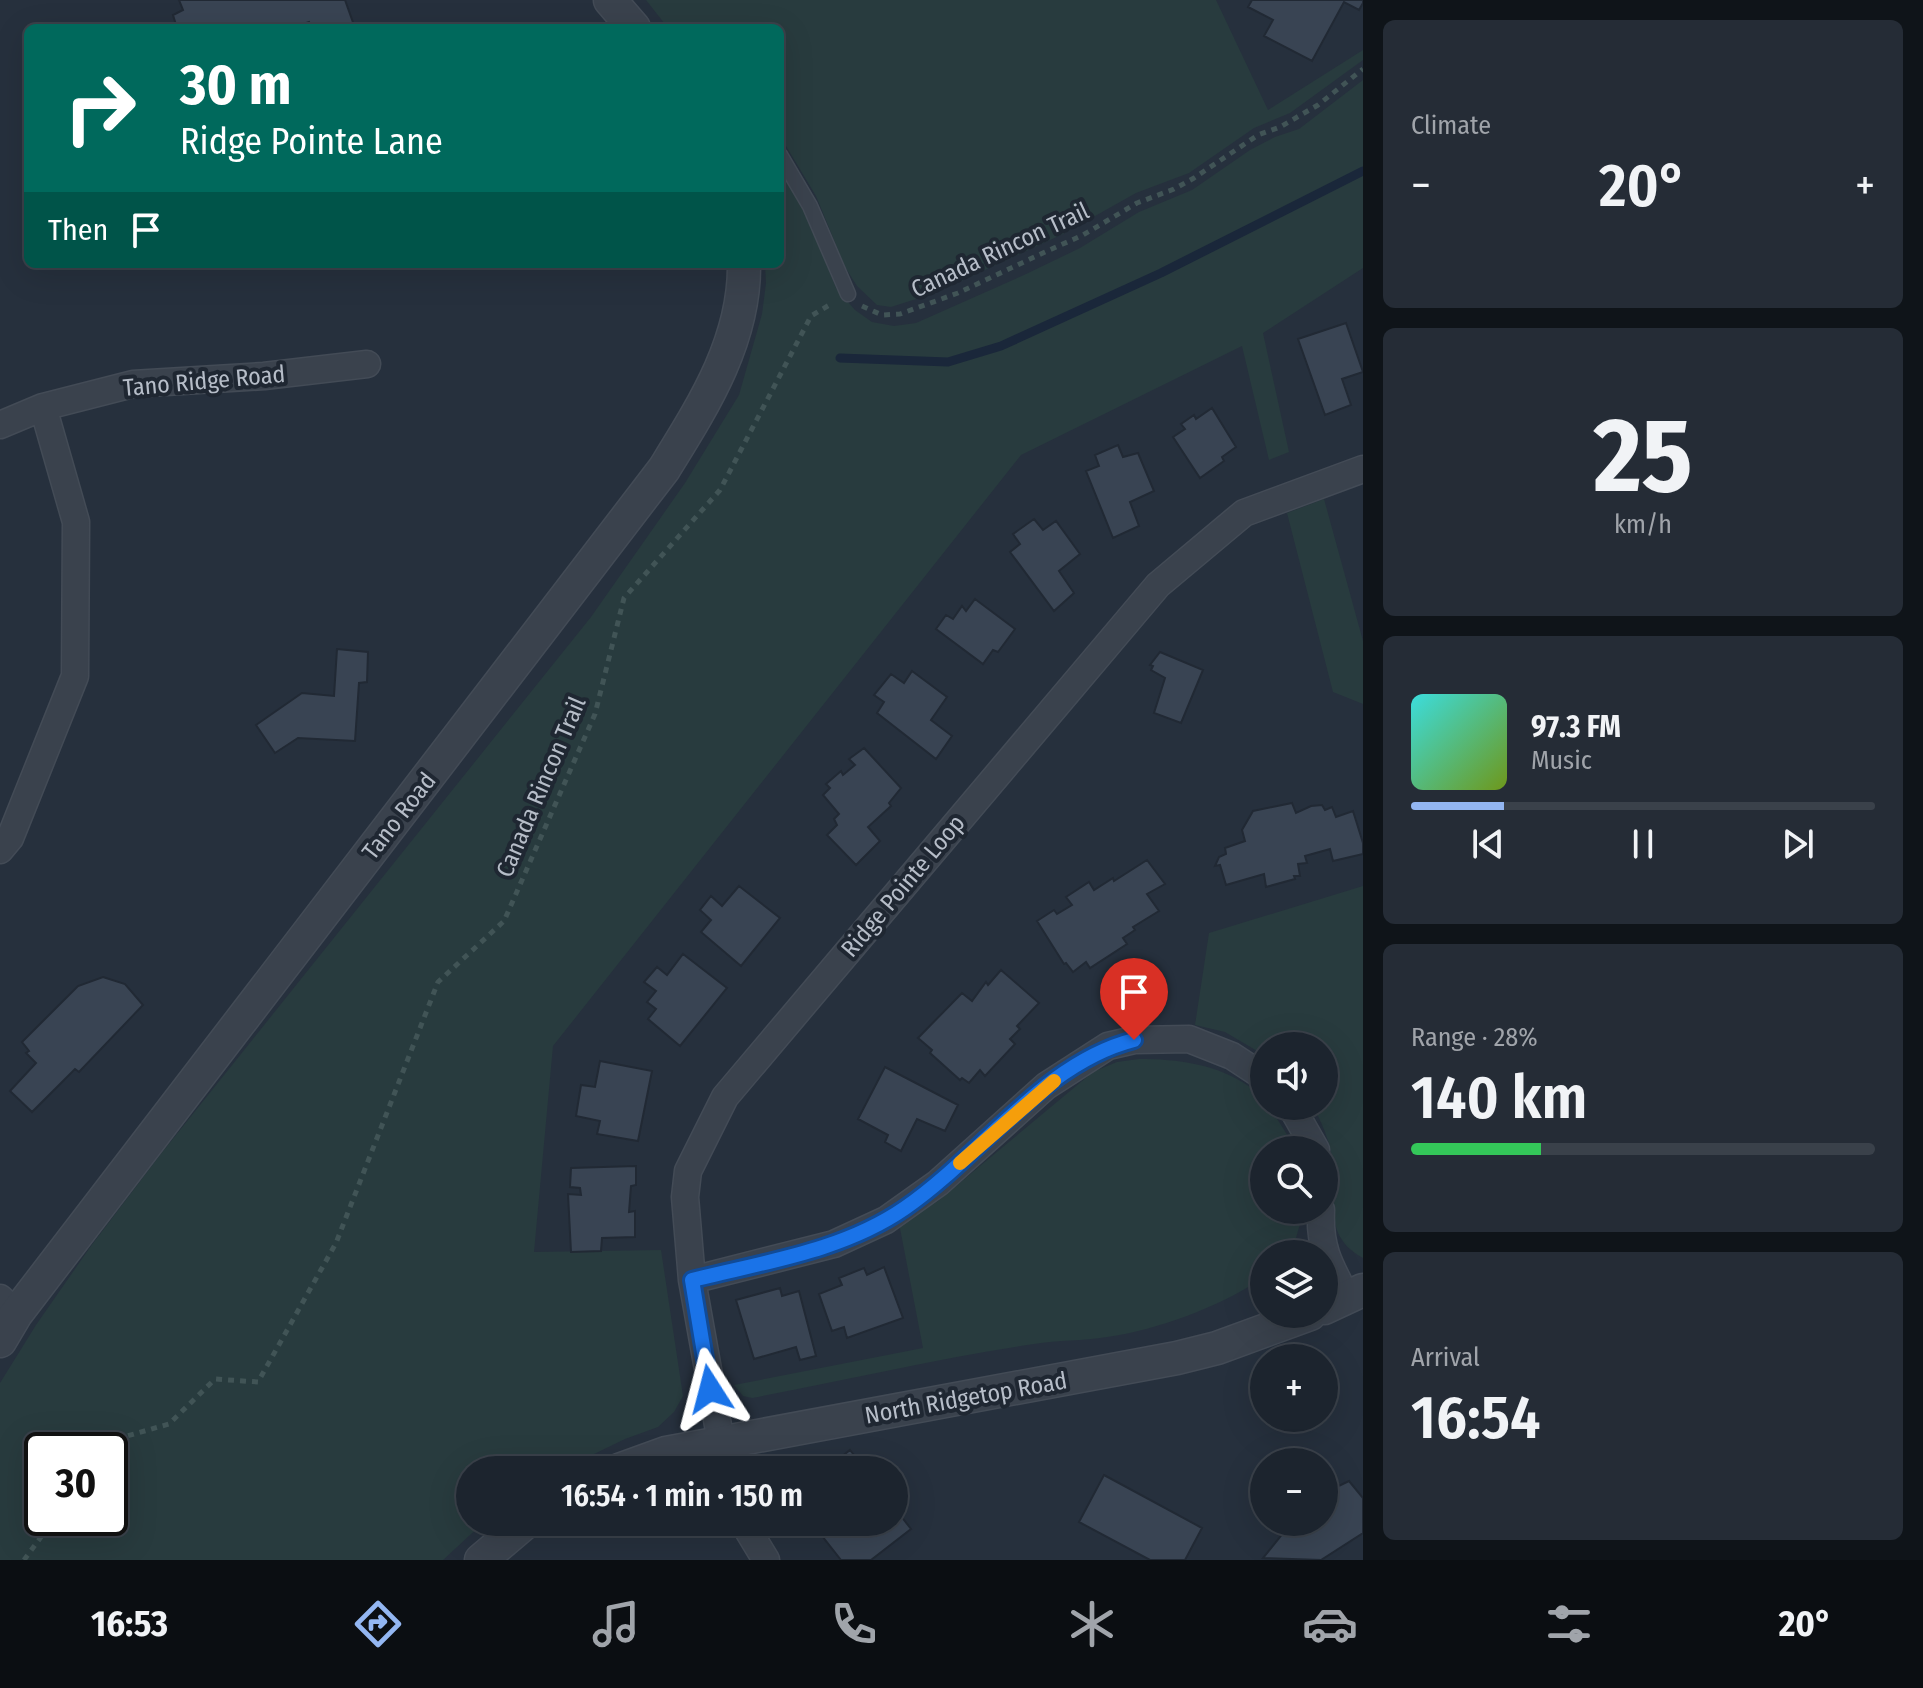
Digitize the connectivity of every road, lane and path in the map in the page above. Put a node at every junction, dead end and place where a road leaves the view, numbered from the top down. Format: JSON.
{"nodes":[{"id":1,"x":610,"y":0,"type":"edge"},
{"id":2,"x":631,"y":24,"type":"edge"},
{"id":3,"x":1363,"y":69,"type":"edge"},
{"id":4,"x":784,"y":162,"type":"edge"},
{"id":5,"x":744,"y":268,"type":"edge"},
{"id":6,"x":848,"y":294,"type":"junction"},
{"id":7,"x":367,"y":364,"type":"dead end"},
{"id":8,"x":43,"y":407,"type":"junction"},
{"id":9,"x":0,"y":425,"type":"edge"},
{"id":10,"x":1363,"y":469,"type":"edge"},
{"id":11,"x":0,"y":850,"type":"edge"},
{"id":12,"x":1250,"y":1068,"type":"edge"},
{"id":13,"x":1321,"y":1224,"type":"edge"},
{"id":14,"x":692,"y":1280,"type":"junction"},
{"id":15,"x":1345,"y":1299,"type":"edge"},
{"id":16,"x":5,"y":1317,"type":"edge"},
{"id":17,"x":1272,"y":1328,"type":"edge"},
{"id":18,"x":128,"y":1436,"type":"edge"},
{"id":19,"x":658,"y":1456,"type":"edge"},
{"id":20,"x":723,"y":1456,"type":"edge"},
{"id":21,"x":42,"y":1536,"type":"edge"},
{"id":22,"x":509,"y":1536,"type":"edge"},
{"id":23,"x":751,"y":1536,"type":"edge"},
{"id":24,"x":24,"y":1560,"type":"edge"},
{"id":25,"x":481,"y":1560,"type":"edge"},
{"id":26,"x":766,"y":1560,"type":"edge"}],
"edges":[{"from":1,"to":2,"type":"street"},
{"from":3,"to":6,"type":"path","name":"Canada Rincon Trail"},
{"from":4,"to":6,"type":"lane"},
{"from":5,"to":16,"type":"street","name":"Tano Road"},
{"from":6,"to":18,"type":"path","name":"Canada Rincon Trail"},
{"from":7,"to":8,"type":"street","name":"Tano Ridge Road"},
{"from":8,"to":9,"type":"street","name":"Tano Ridge Road"},
{"from":8,"to":11,"type":"street"},
{"from":10,"to":14,"type":"street","name":"Ridge Pointe Loop"},
{"from":12,"to":14,"type":"street"},
{"from":13,"to":15,"type":"street"},
{"from":14,"to":20,"type":"street","name":"Ridge Pointe Loop"},
{"from":17,"to":20,"type":"street","name":"North Ridgetop Road"},
{"from":19,"to":20,"type":"street","name":"North Ridgetop Road"},
{"from":21,"to":24,"type":"path"},
{"from":22,"to":25,"type":"street"},
{"from":23,"to":26,"type":"street"}]}
